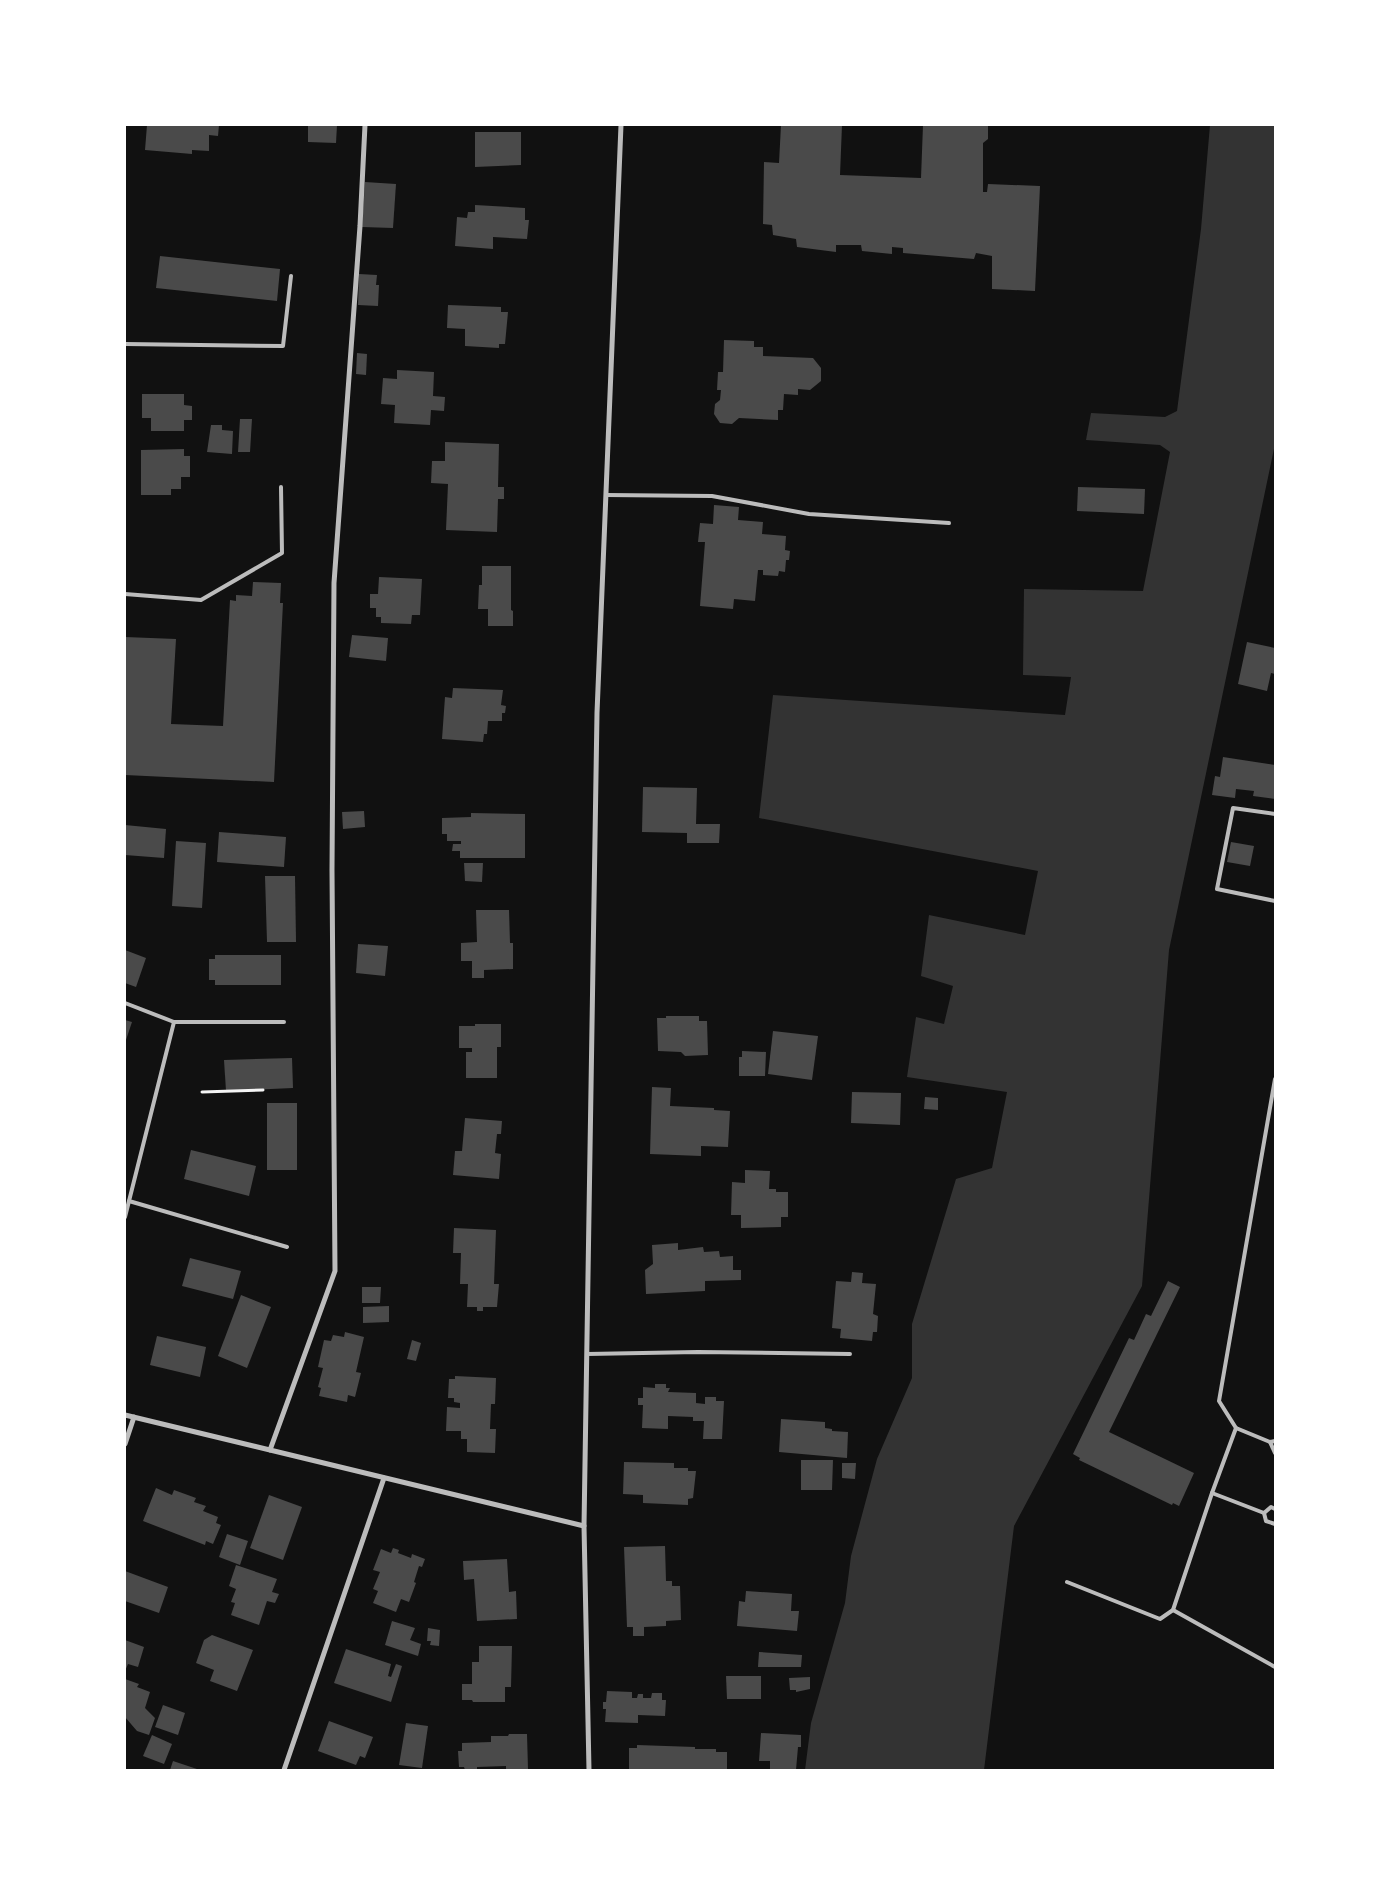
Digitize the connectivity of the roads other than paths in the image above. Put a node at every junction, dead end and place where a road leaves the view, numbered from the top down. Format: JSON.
{"nodes":[{"id":1,"x":365,"y":125,"type":"edge"},
{"id":2,"x":621,"y":125,"type":"edge"},
{"id":3,"x":291,"y":276,"type":"dead end"},
{"id":4,"x":125,"y":344,"type":"edge"},
{"id":5,"x":281,"y":486,"type":"dead end"},
{"id":6,"x":606,"y":495,"type":"junction"},
{"id":7,"x":949,"y":523,"type":"dead end"},
{"id":8,"x":125,"y":594,"type":"edge"},
{"id":9,"x":1275,"y":814,"type":"edge"},
{"id":10,"x":1275,"y":901,"type":"edge"},
{"id":11,"x":125,"y":1003,"type":"edge"},
{"id":12,"x":174,"y":1022,"type":"junction"},
{"id":13,"x":284,"y":1022,"type":"dead end"},
{"id":14,"x":1275,"y":1079,"type":"edge"},
{"id":15,"x":129,"y":1201,"type":"junction"},
{"id":16,"x":125,"y":1217,"type":"edge"},
{"id":17,"x":287,"y":1247,"type":"dead end"},
{"id":18,"x":587,"y":1354,"type":"junction"},
{"id":19,"x":850,"y":1354,"type":"dead end"},
{"id":20,"x":125,"y":1414,"type":"edge"},
{"id":21,"x":134,"y":1417,"type":"junction"},
{"id":22,"x":1236,"y":1428,"type":"junction"},
{"id":23,"x":1273,"y":1442,"type":"edge"},
{"id":24,"x":125,"y":1444,"type":"edge"},
{"id":25,"x":270,"y":1450,"type":"junction"},
{"id":26,"x":1275,"y":1453,"type":"edge"},
{"id":27,"x":384,"y":1478,"type":"junction"},
{"id":28,"x":1212,"y":1493,"type":"junction"},
{"id":29,"x":1275,"y":1509,"type":"edge"},
{"id":30,"x":1264,"y":1513,"type":"junction"},
{"id":31,"x":1275,"y":1524,"type":"edge"},
{"id":32,"x":584,"y":1526,"type":"junction"},
{"id":33,"x":1067,"y":1582,"type":"dead end"},
{"id":34,"x":1173,"y":1610,"type":"junction"},
{"id":35,"x":1275,"y":1667,"type":"edge"},
{"id":36,"x":284,"y":1770,"type":"edge"},
{"id":37,"x":590,"y":1770,"type":"edge"}],
"edges":[{"from":1,"to":25,"type":"street"},
{"from":2,"to":6,"type":"street"},
{"from":3,"to":4,"type":"lane"},
{"from":5,"to":8,"type":"lane"},
{"from":6,"to":7,"type":"lane"},
{"from":6,"to":18,"type":"street"},
{"from":9,"to":10,"type":"lane"},
{"from":11,"to":12,"type":"lane"},
{"from":12,"to":13,"type":"lane"},
{"from":12,"to":15,"type":"lane"},
{"from":14,"to":22,"type":"lane"},
{"from":15,"to":16,"type":"lane"},
{"from":15,"to":17,"type":"lane"},
{"from":18,"to":19,"type":"lane"},
{"from":18,"to":32,"type":"street"},
{"from":20,"to":21,"type":"street"},
{"from":21,"to":24,"type":"street"},
{"from":21,"to":25,"type":"street"},
{"from":22,"to":23,"type":"lane"},
{"from":22,"to":28,"type":"lane"},
{"from":23,"to":26,"type":"lane"},
{"from":25,"to":27,"type":"street"},
{"from":27,"to":32,"type":"street"},
{"from":27,"to":36,"type":"street"},
{"from":28,"to":30,"type":"lane"},
{"from":28,"to":34,"type":"lane"},
{"from":29,"to":30,"type":"lane"},
{"from":30,"to":31,"type":"lane"},
{"from":32,"to":37,"type":"street"},
{"from":33,"to":34,"type":"lane"},
{"from":34,"to":35,"type":"lane"}]}
